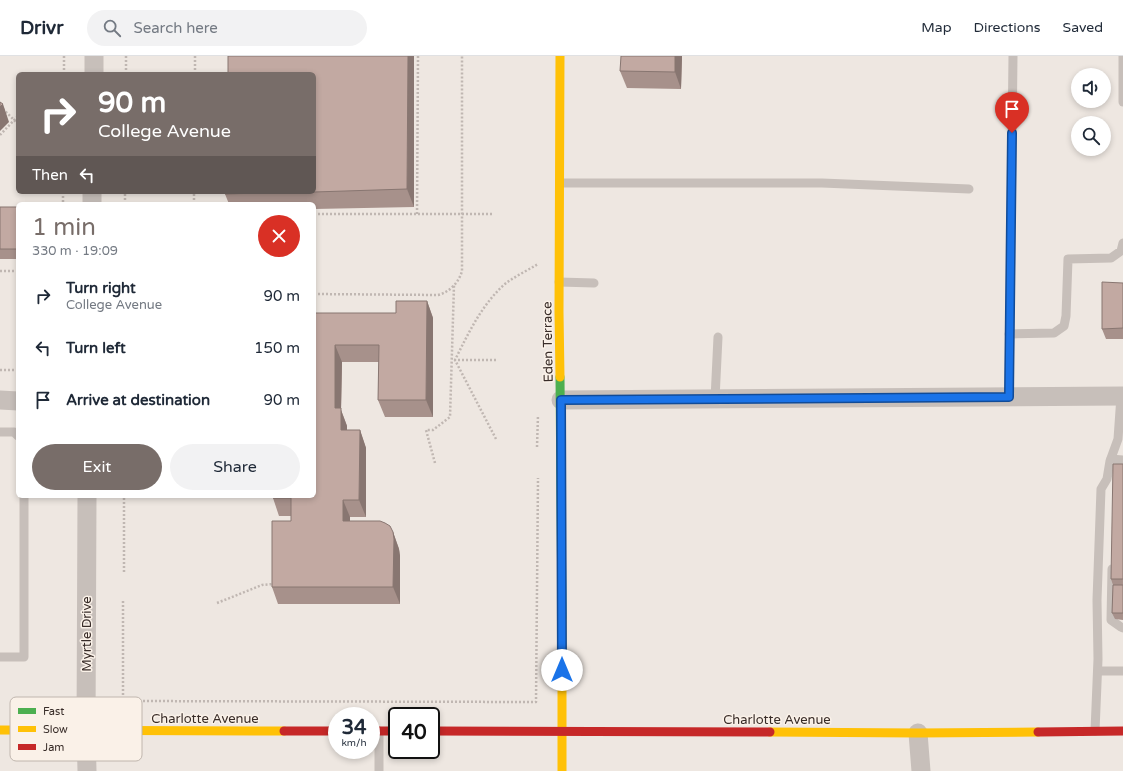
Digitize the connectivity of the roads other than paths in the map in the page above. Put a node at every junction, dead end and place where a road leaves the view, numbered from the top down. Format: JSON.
{"nodes":[{"id":1,"x":94,"y":56,"type":"edge"},
{"id":2,"x":560,"y":56,"type":"edge"},
{"id":3,"x":1013,"y":56,"type":"edge"},
{"id":4,"x":1123,"y":56,"type":"edge"},
{"id":5,"x":94,"y":72,"type":"edge"},
{"id":6,"x":1123,"y":102,"type":"edge"},
{"id":7,"x":560,"y":183,"type":"junction"},
{"id":8,"x":969,"y":189,"type":"dead end"},
{"id":9,"x":1123,"y":243,"type":"edge"},
{"id":10,"x":559,"y":282,"type":"junction"},
{"id":11,"x":594,"y":283,"type":"dead end"},
{"id":12,"x":1009,"y":334,"type":"junction"},
{"id":13,"x":718,"y":337,"type":"dead end"},
{"id":14,"x":1122,"y":396,"type":"edge"},
{"id":15,"x":1009,"y":397,"type":"junction"},
{"id":16,"x":714,"y":399,"type":"junction"},
{"id":17,"x":0,"y":400,"type":"edge"},
{"id":18,"x":561,"y":400,"type":"junction"},
{"id":19,"x":16,"y":401,"type":"edge"},
{"id":20,"x":0,"y":432,"type":"edge"},
{"id":21,"x":16,"y":434,"type":"edge"},
{"id":22,"x":1111,"y":459,"type":"junction"},
{"id":23,"x":1123,"y":460,"type":"edge"},
{"id":24,"x":1107,"y":479,"type":"junction"},
{"id":25,"x":1114,"y":489,"type":"edge"},
{"id":26,"x":24,"y":498,"type":"edge"},
{"id":27,"x":87,"y":498,"type":"edge"},
{"id":28,"x":1112,"y":560,"type":"edge"},
{"id":29,"x":1123,"y":628,"type":"edge"},
{"id":30,"x":0,"y":657,"type":"edge"},
{"id":31,"x":1098,"y":671,"type":"junction"},
{"id":32,"x":1123,"y":671,"type":"edge"},
{"id":33,"x":86,"y":697,"type":"edge"},
{"id":34,"x":142,"y":730,"type":"edge"},
{"id":35,"x":328,"y":731,"type":"edge"},
{"id":36,"x":440,"y":731,"type":"edge"},
{"id":37,"x":1123,"y":731,"type":"edge"},
{"id":38,"x":562,"y":732,"type":"junction"},
{"id":39,"x":1095,"y":732,"type":"junction"},
{"id":40,"x":918,"y":733,"type":"junction"},
{"id":41,"x":378,"y":759,"type":"edge"},
{"id":42,"x":87,"y":761,"type":"edge"},
{"id":43,"x":87,"y":771,"type":"edge"},
{"id":44,"x":379,"y":771,"type":"edge"},
{"id":45,"x":562,"y":771,"type":"edge"},
{"id":46,"x":921,"y":771,"type":"edge"}],
"edges":[{"from":1,"to":5,"type":"street"},
{"from":2,"to":7,"type":"street","name":"Eden Terrace"},
{"from":3,"to":12,"type":"lane"},
{"from":4,"to":6,"type":"lane"},
{"from":7,"to":8,"type":"lane"},
{"from":7,"to":10,"type":"street","name":"Eden Terrace"},
{"from":9,"to":12,"type":"lane"},
{"from":10,"to":11,"type":"lane"},
{"from":10,"to":18,"type":"street","name":"Eden Terrace"},
{"from":12,"to":15,"type":"lane"},
{"from":13,"to":16,"type":"lane"},
{"from":14,"to":15,"type":"street"},
{"from":14,"to":22,"type":"lane"},
{"from":15,"to":16,"type":"street"},
{"from":16,"to":18,"type":"street"},
{"from":17,"to":19,"type":"street"},
{"from":18,"to":38,"type":"street","name":"Eden Terrace"},
{"from":20,"to":21,"type":"lane"},
{"from":22,"to":23,"type":"lane"},
{"from":22,"to":24,"type":"lane"},
{"from":24,"to":25,"type":"lane"},
{"from":24,"to":31,"type":"lane"},
{"from":26,"to":30,"type":"lane"},
{"from":27,"to":33,"type":"street","name":"Myrtle Drive"},
{"from":28,"to":29,"type":"lane"},
{"from":31,"to":32,"type":"lane"},
{"from":31,"to":39,"type":"lane"},
{"from":34,"to":35,"type":"street","name":"Charlotte Avenue"},
{"from":36,"to":38,"type":"street","name":"Charlotte Avenue"},
{"from":37,"to":39,"type":"street","name":"Charlotte Avenue"},
{"from":38,"to":40,"type":"street","name":"Charlotte Avenue"},
{"from":38,"to":45,"type":"street","name":"Eden Terrace"},
{"from":39,"to":40,"type":"street","name":"Charlotte Avenue"},
{"from":40,"to":46,"type":"street"},
{"from":41,"to":44,"type":"lane"},
{"from":42,"to":43,"type":"street","name":"Myrtle Drive"}]}
